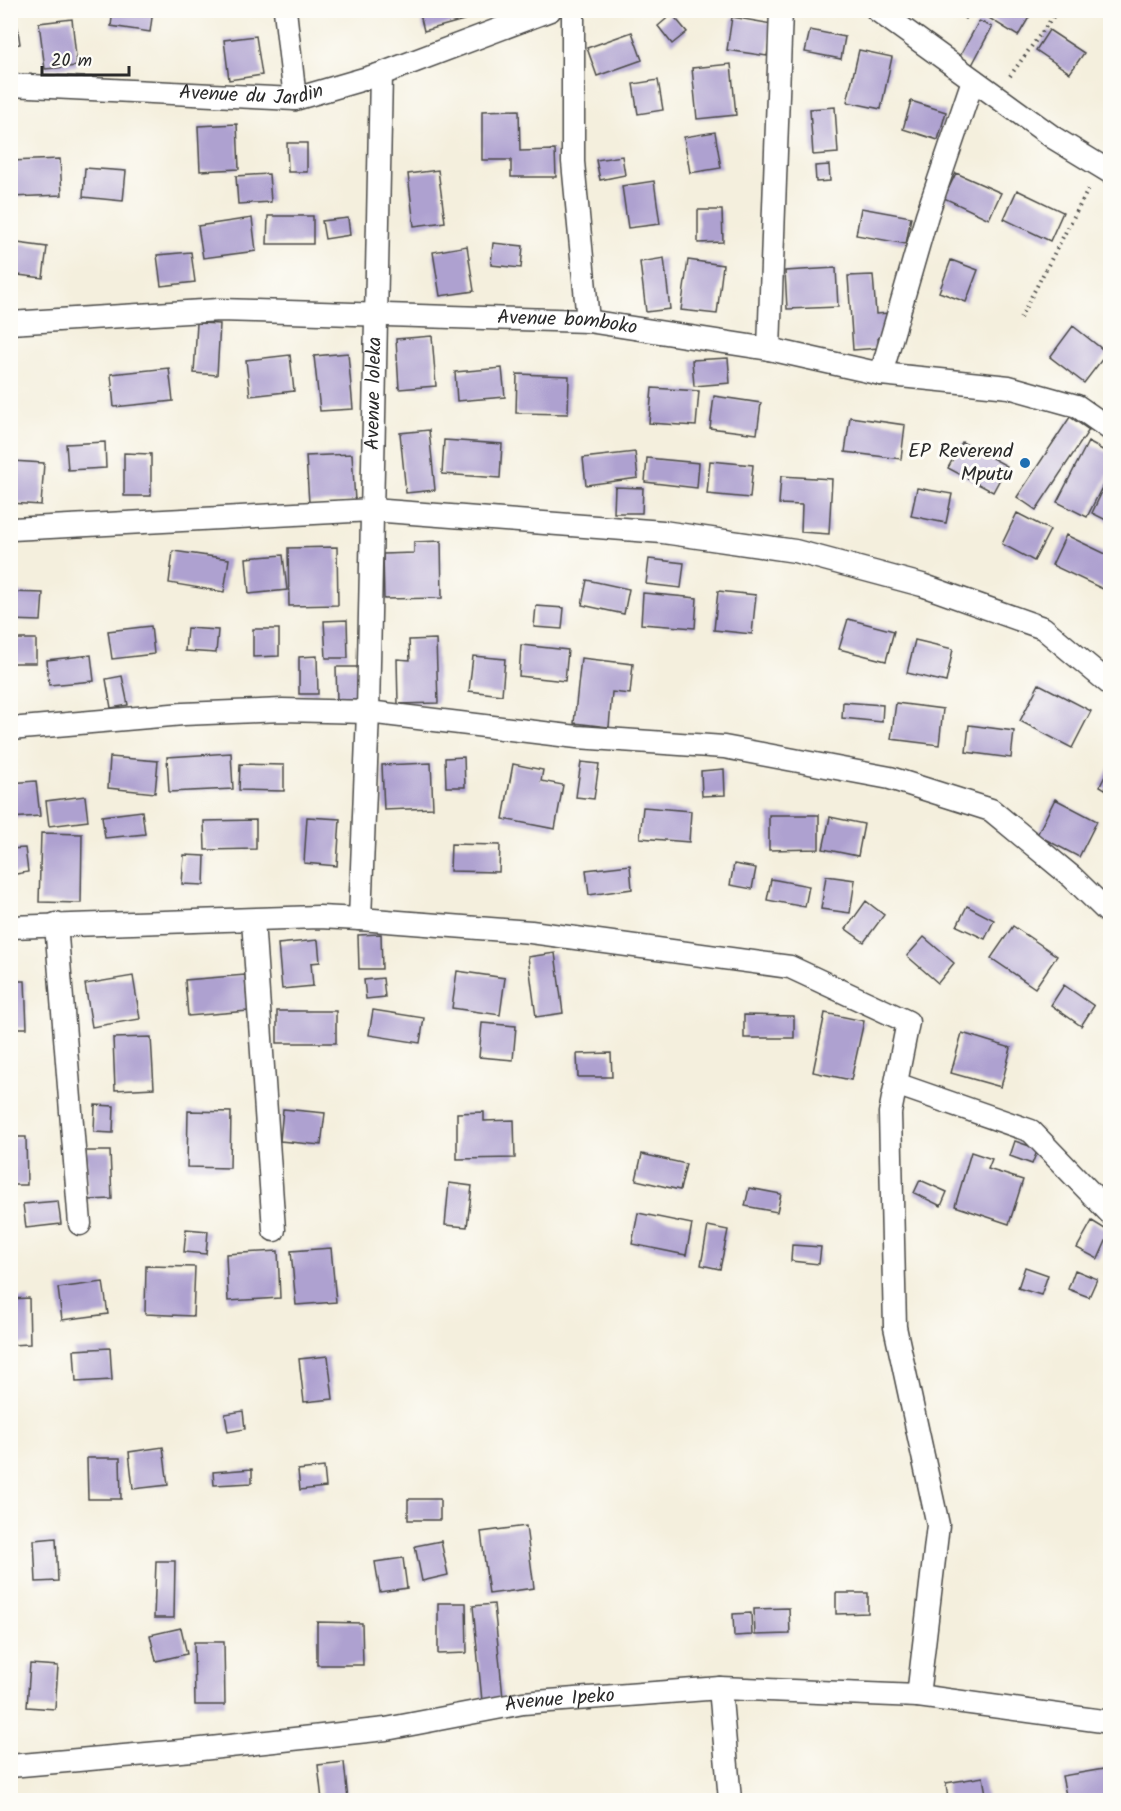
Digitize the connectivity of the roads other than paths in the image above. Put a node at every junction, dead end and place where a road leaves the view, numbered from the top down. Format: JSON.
{"nodes":[{"id":1,"x":285,"y":10,"type":"edge"},
{"id":2,"x":550,"y":10,"type":"edge"},
{"id":3,"x":573,"y":10,"type":"edge"},
{"id":4,"x":781,"y":10,"type":"edge"},
{"id":5,"x":877,"y":10,"type":"edge"},
{"id":6,"x":381,"y":74,"type":"junction"},
{"id":7,"x":973,"y":80,"type":"junction"},
{"id":8,"x":10,"y":85,"type":"edge"},
{"id":9,"x":295,"y":99,"type":"junction"},
{"id":10,"x":1105,"y":169,"type":"edge"},
{"id":11,"x":376,"y":312,"type":"junction"},
{"id":12,"x":588,"y":321,"type":"junction"},
{"id":13,"x":10,"y":323,"type":"edge"},
{"id":14,"x":769,"y":349,"type":"junction"},
{"id":15,"x":881,"y":374,"type":"junction"},
{"id":16,"x":1110,"y":429,"type":"edge"},
{"id":17,"x":372,"y":510,"type":"junction"},
{"id":18,"x":12,"y":529,"type":"dead end"},
{"id":19,"x":1110,"y":684,"type":"edge"},
{"id":20,"x":368,"y":712,"type":"junction"},
{"id":21,"x":10,"y":729,"type":"edge"},
{"id":22,"x":1110,"y":914,"type":"edge"},
{"id":23,"x":360,"y":919,"type":"junction"},
{"id":24,"x":253,"y":920,"type":"junction"},
{"id":25,"x":56,"y":924,"type":"junction"},
{"id":26,"x":10,"y":927,"type":"edge"},
{"id":27,"x":896,"y":1084,"type":"junction"},
{"id":28,"x":1110,"y":1213,"type":"edge"},
{"id":29,"x":80,"y":1224,"type":"dead end"},
{"id":30,"x":274,"y":1230,"type":"dead end"},
{"id":31,"x":720,"y":1688,"type":"junction"},
{"id":32,"x":918,"y":1696,"type":"junction"},
{"id":33,"x":1110,"y":1722,"type":"edge"},
{"id":34,"x":10,"y":1766,"type":"edge"},
{"id":35,"x":730,"y":1800,"type":"edge"}],
"edges":[{"from":1,"to":9,"type":"street"},
{"from":2,"to":6,"type":"street","name":"Avenue du Jardin"},
{"from":3,"to":12,"type":"street"},
{"from":4,"to":14,"type":"street"},
{"from":5,"to":7,"type":"street"},
{"from":6,"to":9,"type":"street","name":"Avenue du Jardin"},
{"from":6,"to":11,"type":"street","name":"Avenue loleka"},
{"from":7,"to":10,"type":"street"},
{"from":7,"to":15,"type":"street"},
{"from":8,"to":9,"type":"street","name":"Avenue du Jardin"},
{"from":11,"to":12,"type":"street","name":"Avenue bomboko"},
{"from":11,"to":13,"type":"street","name":"Avenue bomboko"},
{"from":11,"to":17,"type":"street","name":"Avenue loleka"},
{"from":12,"to":14,"type":"street","name":"Avenue bomboko"},
{"from":14,"to":15,"type":"street","name":"Avenue bomboko"},
{"from":15,"to":16,"type":"street","name":"Avenue bomboko"},
{"from":17,"to":18,"type":"street"},
{"from":17,"to":19,"type":"street"},
{"from":17,"to":20,"type":"street","name":"Avenue loleka"},
{"from":20,"to":21,"type":"street"},
{"from":20,"to":22,"type":"street"},
{"from":20,"to":23,"type":"street","name":"Avenue loleka"},
{"from":23,"to":24,"type":"street"},
{"from":23,"to":27,"type":"street"},
{"from":24,"to":25,"type":"street"},
{"from":24,"to":30,"type":"street"},
{"from":25,"to":26,"type":"street"},
{"from":25,"to":29,"type":"street"},
{"from":27,"to":28,"type":"street"},
{"from":27,"to":32,"type":"street"},
{"from":31,"to":32,"type":"street","name":"Avenue Ipeko"},
{"from":31,"to":34,"type":"street","name":"Avenue Ipeko"},
{"from":31,"to":35,"type":"street"},
{"from":32,"to":33,"type":"street","name":"Avenue Ipeko"}]}
